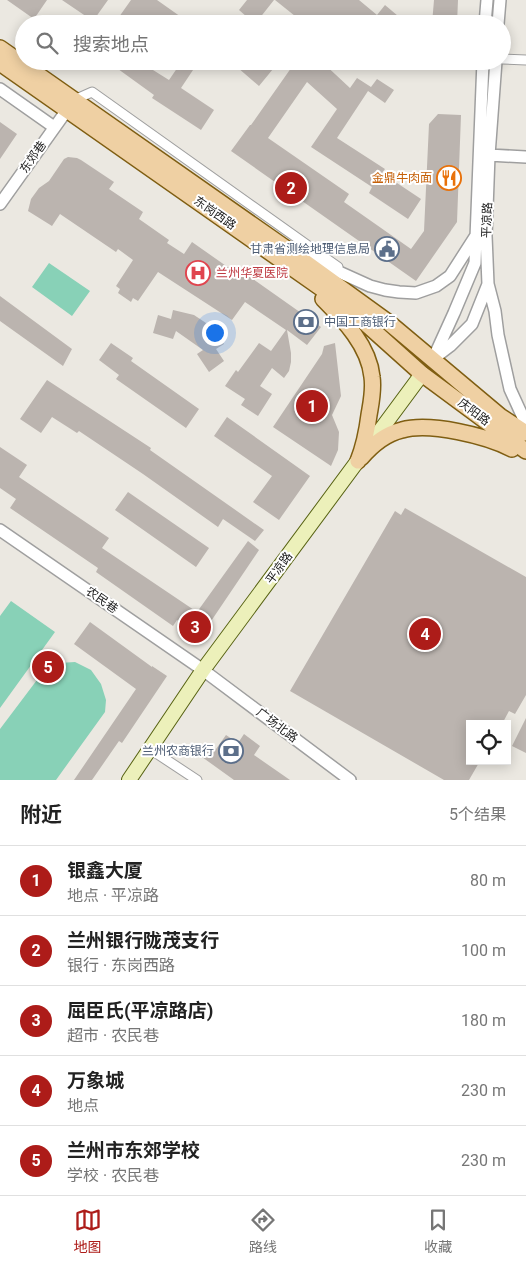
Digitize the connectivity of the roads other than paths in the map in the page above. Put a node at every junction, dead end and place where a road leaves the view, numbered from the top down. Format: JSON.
{"nodes":[{"id":1,"x":487,"y":0,"type":"edge"},
{"id":2,"x":500,"y":0,"type":"edge"},
{"id":3,"x":486,"y":15,"type":"edge"},
{"id":4,"x":499,"y":15,"type":"edge"},
{"id":5,"x":0,"y":48,"type":"edge"},
{"id":6,"x":511,"y":59,"type":"edge"},
{"id":7,"x":15,"y":60,"type":"edge"},
{"id":8,"x":526,"y":60,"type":"edge"},
{"id":9,"x":0,"y":63,"type":"edge"},
{"id":10,"x":27,"y":70,"type":"edge"},
{"id":11,"x":483,"y":70,"type":"edge"},
{"id":12,"x":495,"y":70,"type":"edge"},
{"id":13,"x":0,"y":90,"type":"edge"},
{"id":14,"x":70,"y":105,"type":"junction"},
{"id":15,"x":54,"y":128,"type":"junction"},
{"id":16,"x":489,"y":155,"type":"junction"},
{"id":17,"x":526,"y":157,"type":"edge"},
{"id":18,"x":0,"y":204,"type":"edge"},
{"id":19,"x":476,"y":235,"type":"junction"},
{"id":20,"x":283,"y":254,"type":"junction"},
{"id":21,"x":350,"y":276,"type":"junction"},
{"id":22,"x":488,"y":284,"type":"junction"},
{"id":23,"x":433,"y":359,"type":"junction"},
{"id":24,"x":422,"y":374,"type":"junction"},
{"id":25,"x":526,"y":424,"type":"edge"},
{"id":26,"x":526,"y":433,"type":"edge"},
{"id":27,"x":526,"y":451,"type":"edge"},
{"id":28,"x":526,"y":455,"type":"edge"},
{"id":29,"x":358,"y":461,"type":"junction"},
{"id":30,"x":0,"y":530,"type":"edge"},
{"id":31,"x":203,"y":670,"type":"junction"},
{"id":32,"x":150,"y":749,"type":"junction"},
{"id":33,"x":129,"y":780,"type":"edge"},
{"id":34,"x":198,"y":780,"type":"edge"},
{"id":35,"x":350,"y":780,"type":"edge"}],
"edges":[{"from":1,"to":3,"type":"street"},
{"from":2,"to":4,"type":"street"},
{"from":5,"to":7,"type":"main road","name":"东岗西路"},
{"from":6,"to":8,"type":"street"},
{"from":9,"to":14,"type":"main road","name":"东岗西路"},
{"from":10,"to":14,"type":"main road","name":"东岗西路"},
{"from":11,"to":19,"type":"street","name":"平凉路"},
{"from":12,"to":16,"type":"street","name":"平凉路"},
{"from":13,"to":15,"type":"street"},
{"from":14,"to":15,"type":"street","name":"东郊巷"},
{"from":14,"to":20,"type":"main road","name":"东岗西路"},
{"from":14,"to":21,"type":"street"},
{"from":15,"to":18,"type":"street","name":"东郊巷"},
{"from":16,"to":17,"type":"street"},
{"from":16,"to":22,"type":"street","name":"平凉路"},
{"from":19,"to":21,"type":"street"},
{"from":19,"to":23,"type":"street","name":"平凉路"},
{"from":20,"to":21,"type":"street"},
{"from":20,"to":23,"type":"main road","name":"东岗西路"},
{"from":20,"to":24,"type":"main road","name":"东岗西路"},
{"from":20,"to":29,"type":"main road"},
{"from":22,"to":23,"type":"street","name":"平凉路"},
{"from":22,"to":25,"type":"street"},
{"from":23,"to":24,"type":"main road","name":"平凉路"},
{"from":23,"to":26,"type":"main road","name":"庆阳路"},
{"from":24,"to":27,"type":"main road","name":"庆阳路"},
{"from":24,"to":29,"type":"main road","name":"平凉路"},
{"from":28,"to":29,"type":"main road"},
{"from":29,"to":31,"type":"main road","name":"平凉路"},
{"from":30,"to":31,"type":"street","name":"农民巷"},
{"from":31,"to":32,"type":"main road","name":"平凉路"},
{"from":31,"to":35,"type":"street","name":"广场北路"},
{"from":32,"to":33,"type":"main road","name":"平凉路"},
{"from":32,"to":34,"type":"street"}]}
